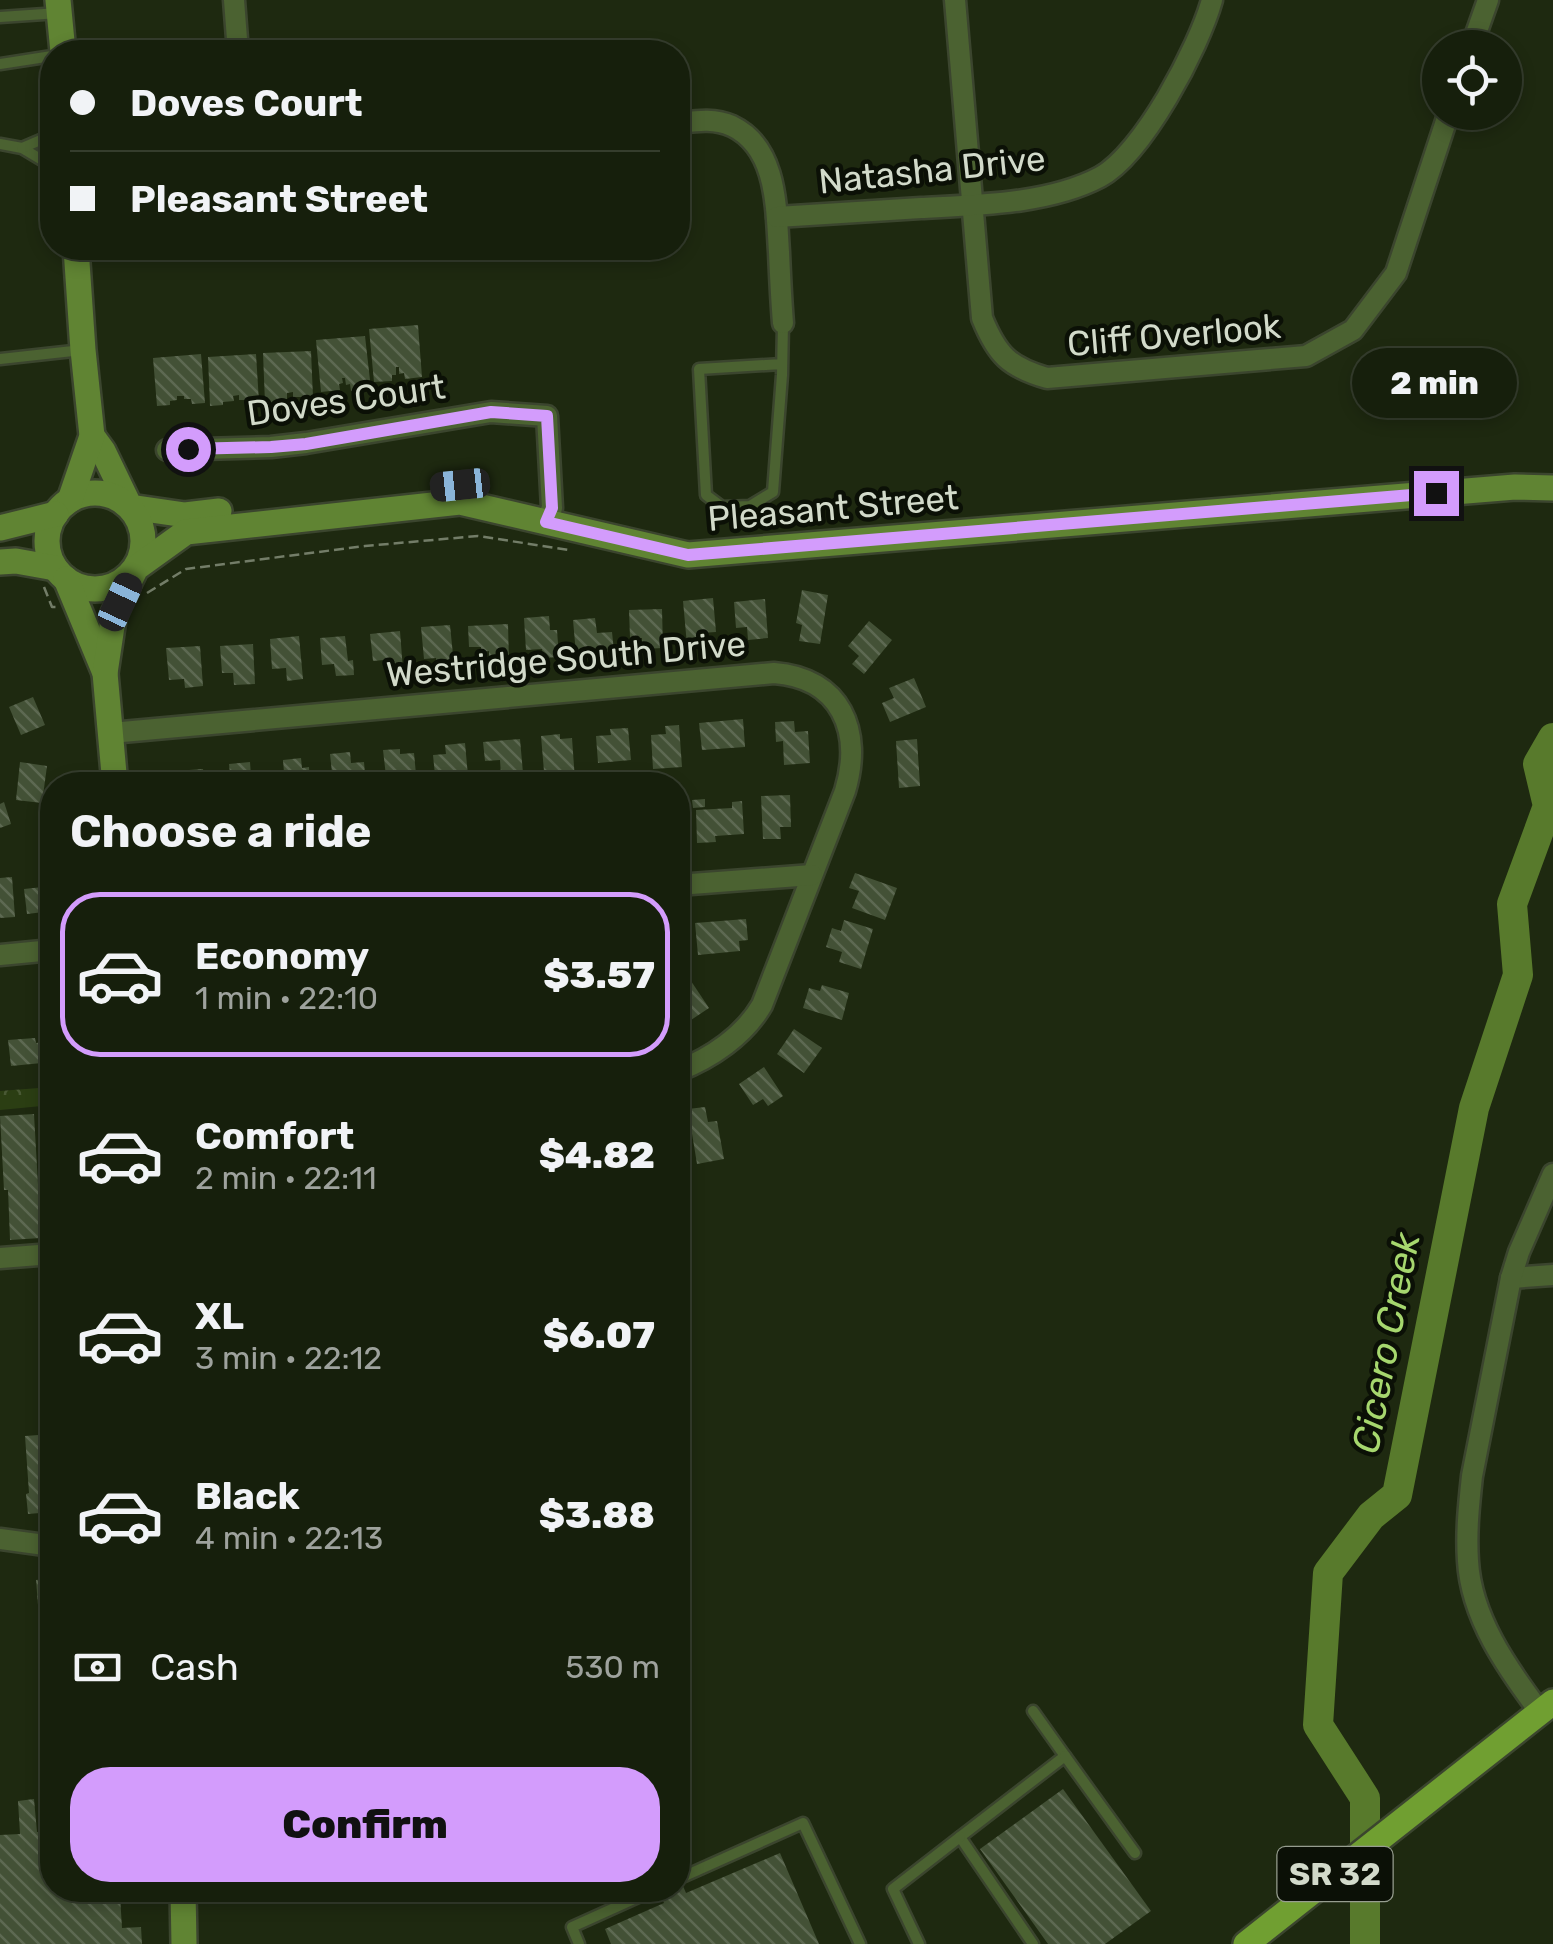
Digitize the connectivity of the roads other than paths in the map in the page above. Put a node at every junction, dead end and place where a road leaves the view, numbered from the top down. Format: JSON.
{"nodes":[{"id":1,"x":234,"y":0,"type":"edge"},
{"id":2,"x":955,"y":0,"type":"edge"},
{"id":3,"x":1212,"y":0,"type":"edge"},
{"id":4,"x":1488,"y":0,"type":"edge"},
{"id":5,"x":59,"y":6,"type":"edge"},
{"id":6,"x":0,"y":17,"type":"edge"},
{"id":7,"x":1478,"y":30,"type":"edge"},
{"id":8,"x":62,"y":40,"type":"edge"},
{"id":9,"x":237,"y":40,"type":"edge"},
{"id":10,"x":40,"y":58,"type":"edge"},
{"id":11,"x":0,"y":64,"type":"edge"},
{"id":12,"x":690,"y":122,"type":"edge"},
{"id":13,"x":1443,"y":130,"type":"edge"},
{"id":14,"x":40,"y":139,"type":"edge"},
{"id":15,"x":0,"y":144,"type":"edge"},
{"id":16,"x":22,"y":148,"type":"junction"},
{"id":17,"x":40,"y":159,"type":"edge"},
{"id":18,"x":973,"y":205,"type":"junction"},
{"id":19,"x":777,"y":217,"type":"junction"},
{"id":20,"x":77,"y":260,"type":"edge"},
{"id":21,"x":783,"y":322,"type":"joint"},
{"id":22,"x":83,"y":350,"type":"junction"},
{"id":23,"x":0,"y":359,"type":"edge"},
{"id":24,"x":782,"y":364,"type":"junction"},
{"id":25,"x":92,"y":436,"type":"junction"},
{"id":26,"x":167,"y":450,"type":"dead end"},
{"id":27,"x":1553,"y":470,"type":"edge"},
{"id":28,"x":1553,"y":488,"type":"edge"},
{"id":29,"x":63,"y":507,"type":"junction"},
{"id":30,"x":130,"y":507,"type":"junction"},
{"id":31,"x":549,"y":515,"type":"junction"},
{"id":32,"x":0,"y":528,"type":"edge"},
{"id":33,"x":0,"y":562,"type":"edge"},
{"id":34,"x":136,"y":568,"type":"junction"},
{"id":35,"x":61,"y":574,"type":"junction"},
{"id":36,"x":105,"y":674,"type":"junction"},
{"id":37,"x":112,"y":732,"type":"junction"},
{"id":38,"x":114,"y":772,"type":"edge"},
{"id":39,"x":812,"y":875,"type":"junction"},
{"id":40,"x":690,"y":883,"type":"edge"},
{"id":41,"x":40,"y":951,"type":"edge"},
{"id":42,"x":0,"y":955,"type":"edge"},
{"id":43,"x":690,"y":1065,"type":"edge"},
{"id":44,"x":1553,"y":1174,"type":"edge"},
{"id":45,"x":40,"y":1250,"type":"edge"},
{"id":46,"x":0,"y":1258,"type":"edge"},
{"id":47,"x":1553,"y":1275,"type":"edge"},
{"id":48,"x":1512,"y":1278,"type":"junction"},
{"id":49,"x":0,"y":1539,"type":"edge"},
{"id":50,"x":40,"y":1544,"type":"edge"},
{"id":51,"x":1546,"y":1707,"type":"edge"},
{"id":52,"x":1033,"y":1711,"type":"dead end"},
{"id":53,"x":1065,"y":1756,"type":"junction"},
{"id":54,"x":960,"y":1837,"type":"junction"},
{"id":55,"x":1135,"y":1853,"type":"dead end"},
{"id":56,"x":690,"y":1875,"type":"edge"},
{"id":57,"x":183,"y":1902,"type":"edge"},
{"id":58,"x":627,"y":1902,"type":"edge"},
{"id":59,"x":184,"y":1944,"type":"edge"},
{"id":60,"x":579,"y":1944,"type":"edge"},
{"id":61,"x":860,"y":1944,"type":"edge"},
{"id":62,"x":919,"y":1944,"type":"edge"},
{"id":63,"x":1034,"y":1944,"type":"edge"},
{"id":64,"x":1246,"y":1944,"type":"edge"}],
"edges":[{"from":1,"to":9,"type":"street"},
{"from":2,"to":18,"type":"street","name":"Cliff Overlook"},
{"from":3,"to":18,"type":"street","name":"Natasha Drive"},
{"from":4,"to":7,"type":"street"},
{"from":5,"to":6,"type":"lane"},
{"from":5,"to":8,"type":"main road"},
{"from":10,"to":11,"type":"lane"},
{"from":12,"to":19,"type":"street","name":"Natasha Drive"},
{"from":13,"to":18,"type":"street","name":"Cliff Overlook"},
{"from":14,"to":16,"type":"lane"},
{"from":15,"to":16,"type":"lane"},
{"from":16,"to":17,"type":"lane"},
{"from":18,"to":19,"type":"street","name":"Natasha Drive"},
{"from":19,"to":21,"type":"street"},
{"from":20,"to":22,"type":"main road"},
{"from":21,"to":24,"type":"lane"},
{"from":22,"to":23,"type":"lane"},
{"from":22,"to":25,"type":"main road"},
{"from":24,"to":24,"type":"lane"},
{"from":25,"to":29,"type":"main road"},
{"from":25,"to":30,"type":"main road"},
{"from":26,"to":31,"type":"street","name":"Doves Court"},
{"from":27,"to":31,"type":"main road","name":"Pleasant Street"},
{"from":28,"to":31,"type":"main road","name":"Pleasant Street"},
{"from":29,"to":30,"type":"main road"},
{"from":29,"to":32,"type":"main road"},
{"from":29,"to":35,"type":"main road"},
{"from":30,"to":31,"type":"main road","name":"Pleasant Street"},
{"from":30,"to":34,"type":"main road"},
{"from":31,"to":34,"type":"main road","name":"Pleasant Street"},
{"from":33,"to":35,"type":"main road"},
{"from":34,"to":35,"type":"main road"},
{"from":34,"to":36,"type":"main road"},
{"from":35,"to":36,"type":"main road"},
{"from":36,"to":37,"type":"main road"},
{"from":37,"to":38,"type":"main road"},
{"from":37,"to":39,"type":"street","name":"Westridge South Drive"},
{"from":39,"to":40,"type":"street"},
{"from":39,"to":43,"type":"street","name":"Westridge South Drive"},
{"from":41,"to":42,"type":"street"},
{"from":44,"to":48,"type":"street"},
{"from":45,"to":46,"type":"street"},
{"from":47,"to":48,"type":"street"},
{"from":48,"to":51,"type":"street"},
{"from":49,"to":50,"type":"street"},
{"from":51,"to":64,"type":"main road","number":"SR 32"},
{"from":52,"to":53,"type":"lane"},
{"from":53,"to":54,"type":"lane"},
{"from":53,"to":55,"type":"lane"},
{"from":54,"to":62,"type":"lane"},
{"from":54,"to":63,"type":"lane"},
{"from":56,"to":61,"type":"lane"},
{"from":57,"to":59,"type":"main road"},
{"from":58,"to":60,"type":"lane"}]}
